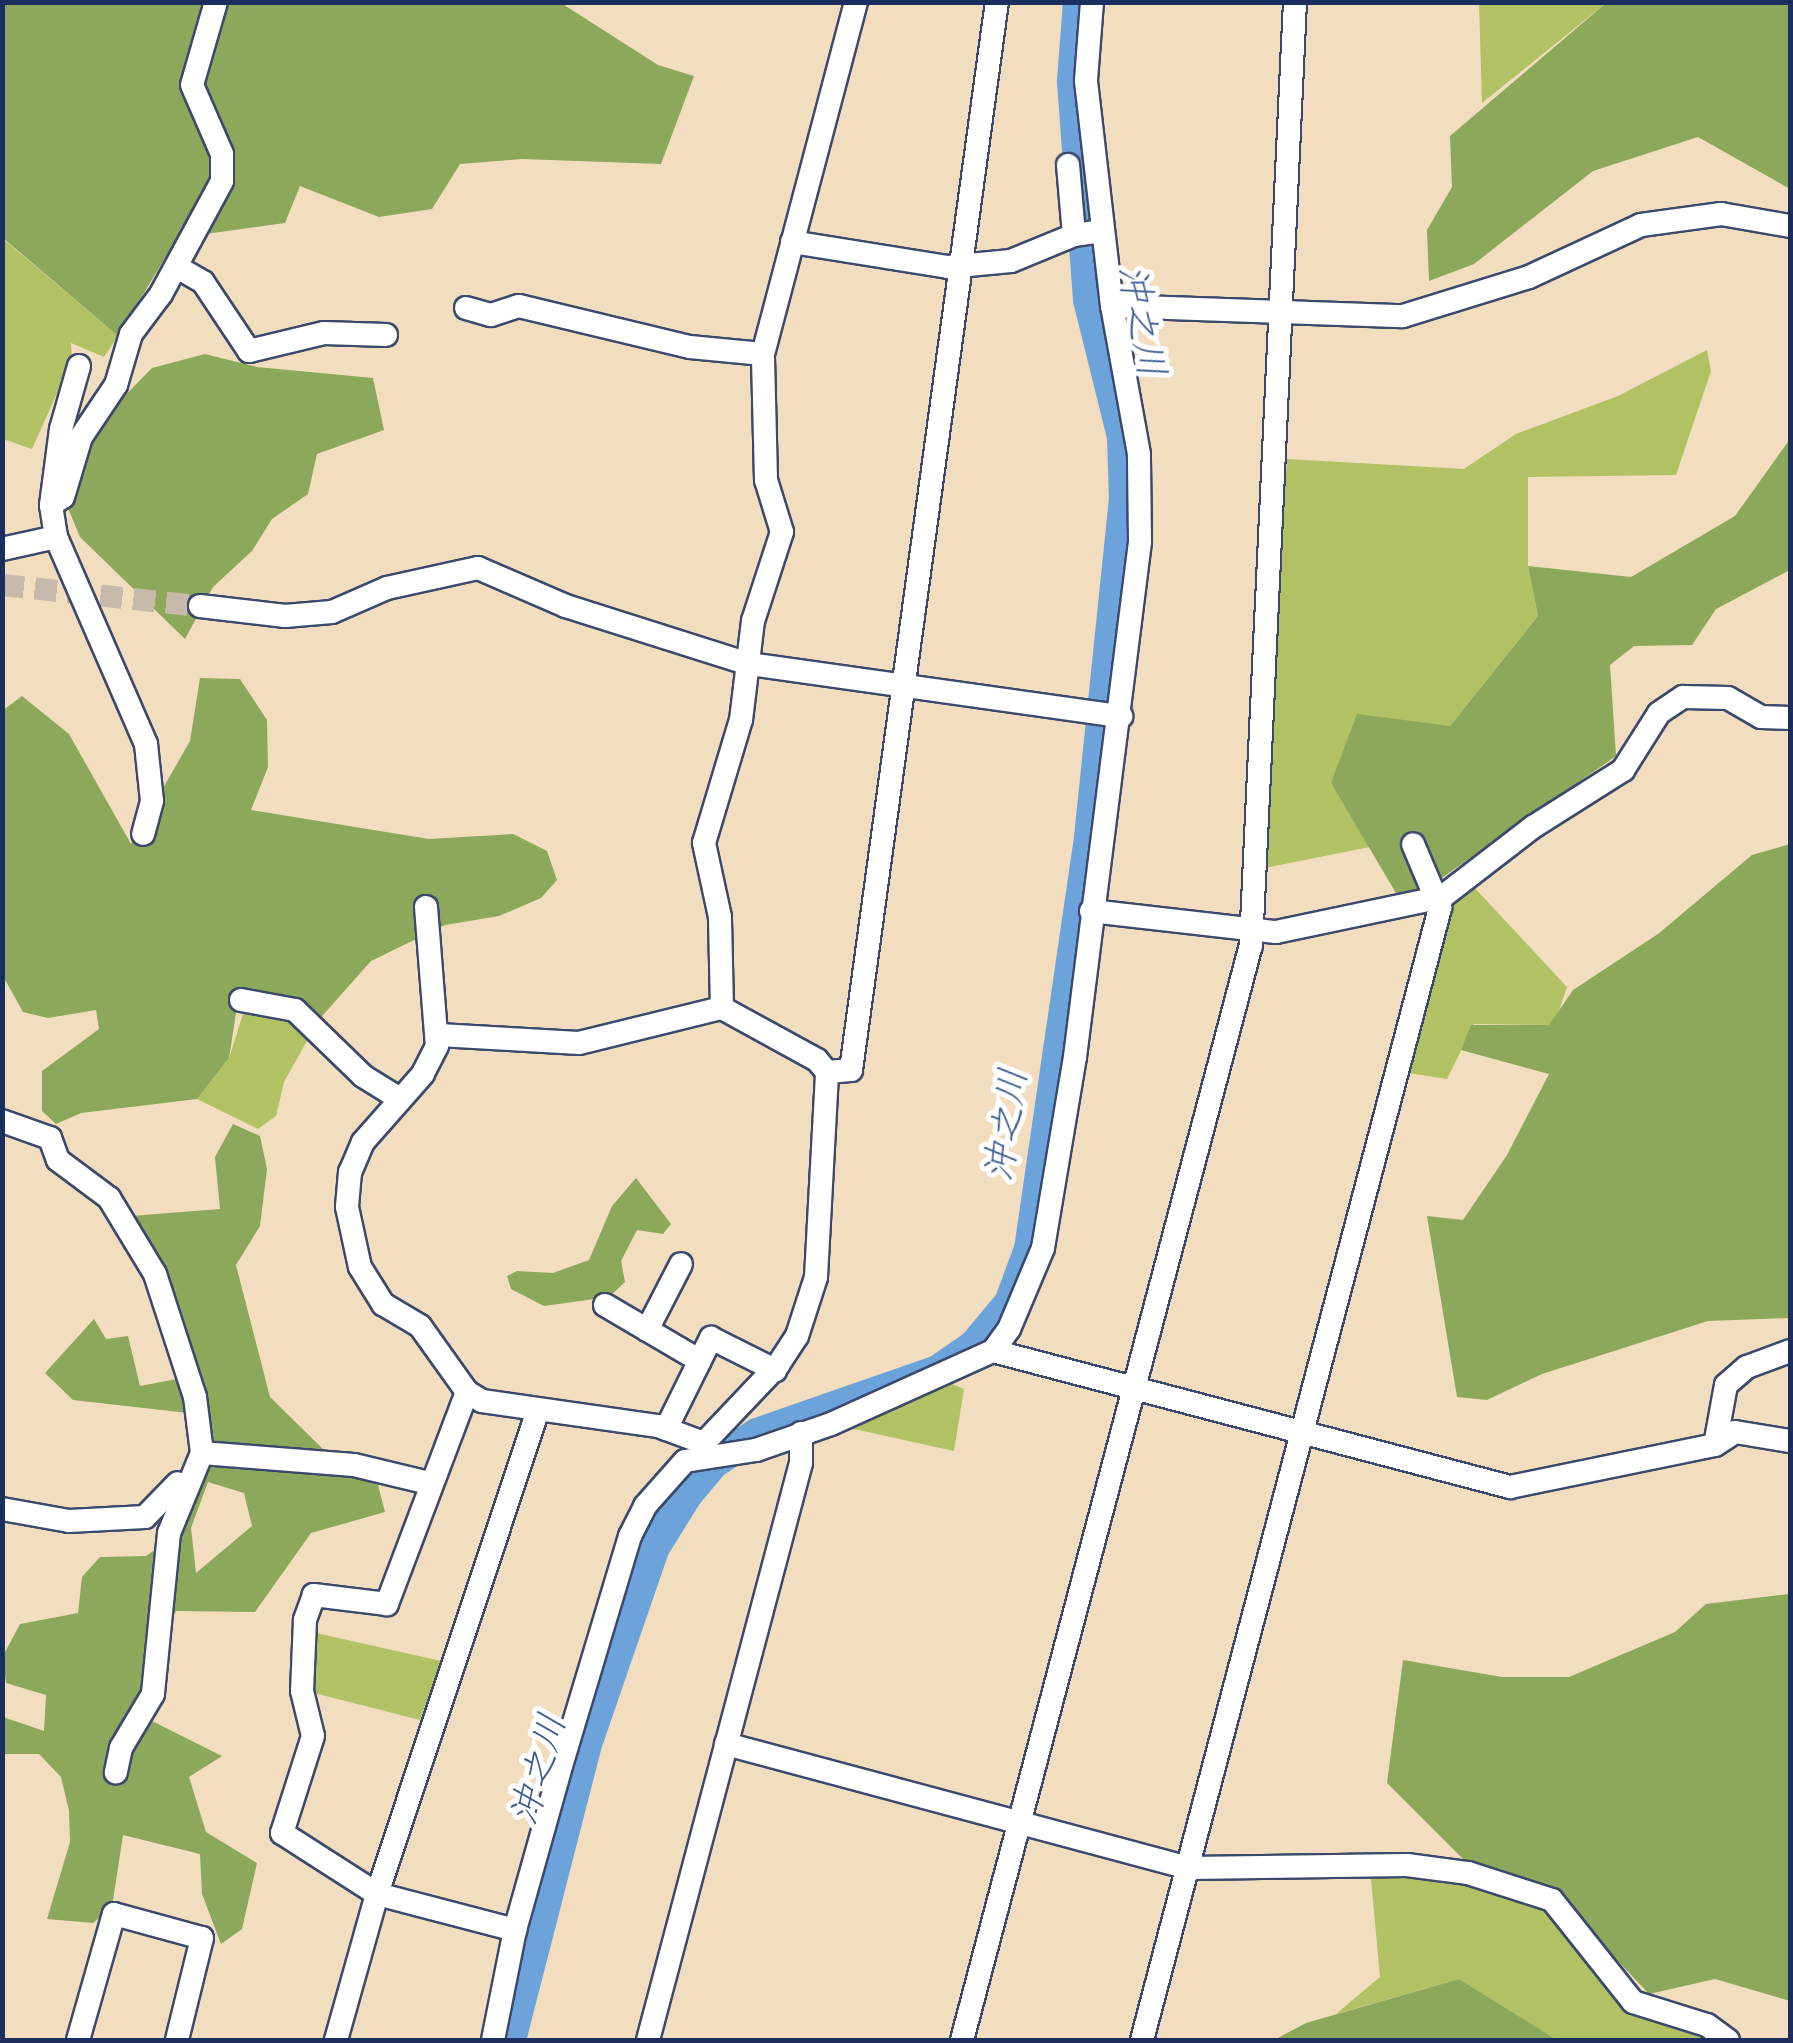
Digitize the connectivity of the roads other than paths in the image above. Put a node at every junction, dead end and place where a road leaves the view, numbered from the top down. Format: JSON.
{"nodes":[{"id":1,"x":216,"y":2,"type":"edge"},
{"id":2,"x":856,"y":2,"type":"edge"},
{"id":3,"x":997,"y":2,"type":"edge"},
{"id":4,"x":1092,"y":2,"type":"edge"},
{"id":5,"x":1294,"y":2,"type":"edge"},
{"id":6,"x":1068,"y":165,"type":"dead end"},
{"id":7,"x":1790,"y":226,"type":"edge"},
{"id":8,"x":1102,"y":231,"type":"junction"},
{"id":9,"x":1074,"y":235,"type":"junction"},
{"id":10,"x":792,"y":242,"type":"junction"},
{"id":11,"x":962,"y":265,"type":"junction"},
{"id":12,"x":177,"y":267,"type":"junction"},
{"id":13,"x":1112,"y":306,"type":"junction"},
{"id":14,"x":466,"y":308,"type":"dead end"},
{"id":15,"x":1280,"y":314,"type":"junction"},
{"id":16,"x":386,"y":335,"type":"dead end"},
{"id":17,"x":764,"y":354,"type":"junction"},
{"id":18,"x":79,"y":366,"type":"dead end"},
{"id":19,"x":52,"y":505,"type":"junction"},
{"id":20,"x":56,"y":537,"type":"junction"},
{"id":21,"x":2,"y":549,"type":"edge"},
{"id":22,"x":200,"y":606,"type":"tunnel mouth"},
{"id":23,"x":749,"y":664,"type":"junction"},
{"id":24,"x":904,"y":686,"type":"junction"},
{"id":25,"x":1122,"y":716,"type":"junction"},
{"id":26,"x":1790,"y":718,"type":"edge"},
{"id":27,"x":142,"y":834,"type":"dead end"},
{"id":28,"x":1412,"y":844,"type":"dead end"},
{"id":29,"x":1438,"y":898,"type":"junction"},
{"id":30,"x":426,"y":907,"type":"dead end"},
{"id":31,"x":1090,"y":911,"type":"junction"},
{"id":32,"x":1253,"y":932,"type":"junction"},
{"id":33,"x":241,"y":1000,"type":"dead end"},
{"id":34,"x":722,"y":1008,"type":"junction"},
{"id":35,"x":438,"y":1035,"type":"junction"},
{"id":36,"x":827,"y":1072,"type":"junction"},
{"id":37,"x":400,"y":1099,"type":"junction"},
{"id":38,"x":2,"y":1121,"type":"edge"},
{"id":39,"x":681,"y":1264,"type":"dead end"},
{"id":40,"x":605,"y":1305,"type":"dead end"},
{"id":41,"x":647,"y":1330,"type":"junction"},
{"id":42,"x":992,"y":1351,"type":"junction"},
{"id":43,"x":1790,"y":1351,"type":"edge"},
{"id":44,"x":700,"y":1361,"type":"junction"},
{"id":45,"x":775,"y":1370,"type":"junction"},
{"id":46,"x":467,"y":1392,"type":"junction"},
{"id":47,"x":1135,"y":1392,"type":"junction"},
{"id":48,"x":538,"y":1410,"type":"junction"},
{"id":49,"x":666,"y":1429,"type":"junction"},
{"id":50,"x":801,"y":1433,"type":"junction"},
{"id":51,"x":1304,"y":1435,"type":"junction"},
{"id":52,"x":1790,"y":1441,"type":"edge"},
{"id":53,"x":1715,"y":1445,"type":"junction"},
{"id":54,"x":704,"y":1448,"type":"junction"},
{"id":55,"x":198,"y":1461,"type":"junction"},
{"id":56,"x":429,"y":1483,"type":"junction"},
{"id":57,"x":2,"y":1510,"type":"edge"},
{"id":58,"x":726,"y":1744,"type":"junction"},
{"id":59,"x":116,"y":1772,"type":"dead end"},
{"id":60,"x":1018,"y":1824,"type":"junction"},
{"id":61,"x":1190,"y":1868,"type":"junction"},
{"id":62,"x":377,"y":1894,"type":"junction"},
{"id":63,"x":514,"y":1930,"type":"junction"},
{"id":64,"x":78,"y":2040,"type":"edge"},
{"id":65,"x":178,"y":2040,"type":"edge"},
{"id":66,"x":336,"y":2040,"type":"edge"},
{"id":67,"x":492,"y":2040,"type":"edge"},
{"id":68,"x":648,"y":2040,"type":"edge"},
{"id":69,"x":962,"y":2040,"type":"edge"},
{"id":70,"x":1142,"y":2040,"type":"edge"},
{"id":71,"x":1728,"y":2040,"type":"edge"}],
"edges":[{"from":1,"to":12,"type":"street"},
{"from":2,"to":10,"type":"street"},
{"from":3,"to":11,"type":"street"},
{"from":4,"to":8,"type":"street"},
{"from":5,"to":15,"type":"street"},
{"from":6,"to":9,"type":"street"},
{"from":7,"to":15,"type":"street"},
{"from":8,"to":9,"type":"street"},
{"from":8,"to":13,"type":"street"},
{"from":9,"to":11,"type":"street"},
{"from":10,"to":11,"type":"street"},
{"from":10,"to":17,"type":"street"},
{"from":11,"to":24,"type":"street"},
{"from":12,"to":16,"type":"street"},
{"from":12,"to":19,"type":"street"},
{"from":13,"to":15,"type":"street"},
{"from":13,"to":25,"type":"street"},
{"from":14,"to":17,"type":"street"},
{"from":15,"to":32,"type":"street"},
{"from":17,"to":23,"type":"street"},
{"from":18,"to":19,"type":"street"},
{"from":19,"to":20,"type":"street"},
{"from":20,"to":21,"type":"street"},
{"from":20,"to":27,"type":"street"},
{"from":22,"to":23,"type":"street"},
{"from":23,"to":24,"type":"street"},
{"from":23,"to":34,"type":"street"},
{"from":24,"to":25,"type":"street"},
{"from":24,"to":36,"type":"street"},
{"from":25,"to":31,"type":"street"},
{"from":26,"to":29,"type":"street"},
{"from":28,"to":29,"type":"street"},
{"from":29,"to":32,"type":"street"},
{"from":29,"to":51,"type":"street"},
{"from":30,"to":35,"type":"street"},
{"from":31,"to":32,"type":"street"},
{"from":31,"to":42,"type":"street"},
{"from":32,"to":47,"type":"street"},
{"from":33,"to":37,"type":"street"},
{"from":34,"to":35,"type":"street"},
{"from":34,"to":36,"type":"street"},
{"from":35,"to":37,"type":"street"},
{"from":36,"to":45,"type":"street"},
{"from":37,"to":46,"type":"street"},
{"from":38,"to":55,"type":"street"},
{"from":39,"to":41,"type":"street"},
{"from":40,"to":41,"type":"street"},
{"from":41,"to":44,"type":"street"},
{"from":42,"to":47,"type":"street"},
{"from":42,"to":50,"type":"street"},
{"from":43,"to":53,"type":"street"},
{"from":44,"to":45,"type":"street"},
{"from":44,"to":49,"type":"street"},
{"from":45,"to":54,"type":"street"},
{"from":46,"to":48,"type":"street"},
{"from":46,"to":56,"type":"street"},
{"from":47,"to":51,"type":"street"},
{"from":47,"to":60,"type":"street"},
{"from":48,"to":49,"type":"street"},
{"from":48,"to":62,"type":"street"},
{"from":49,"to":54,"type":"street"},
{"from":50,"to":54,"type":"street"},
{"from":50,"to":58,"type":"street"},
{"from":51,"to":53,"type":"street"},
{"from":51,"to":61,"type":"street"},
{"from":52,"to":53,"type":"street"},
{"from":54,"to":63,"type":"street"},
{"from":55,"to":56,"type":"street"},
{"from":55,"to":57,"type":"street"},
{"from":55,"to":59,"type":"street"},
{"from":56,"to":62,"type":"street"},
{"from":58,"to":60,"type":"street"},
{"from":58,"to":68,"type":"street"},
{"from":60,"to":61,"type":"street"},
{"from":60,"to":69,"type":"street"},
{"from":61,"to":70,"type":"street"},
{"from":61,"to":71,"type":"street"},
{"from":62,"to":63,"type":"street"},
{"from":62,"to":66,"type":"street"},
{"from":63,"to":67,"type":"street"},
{"from":64,"to":65,"type":"street"}]}
